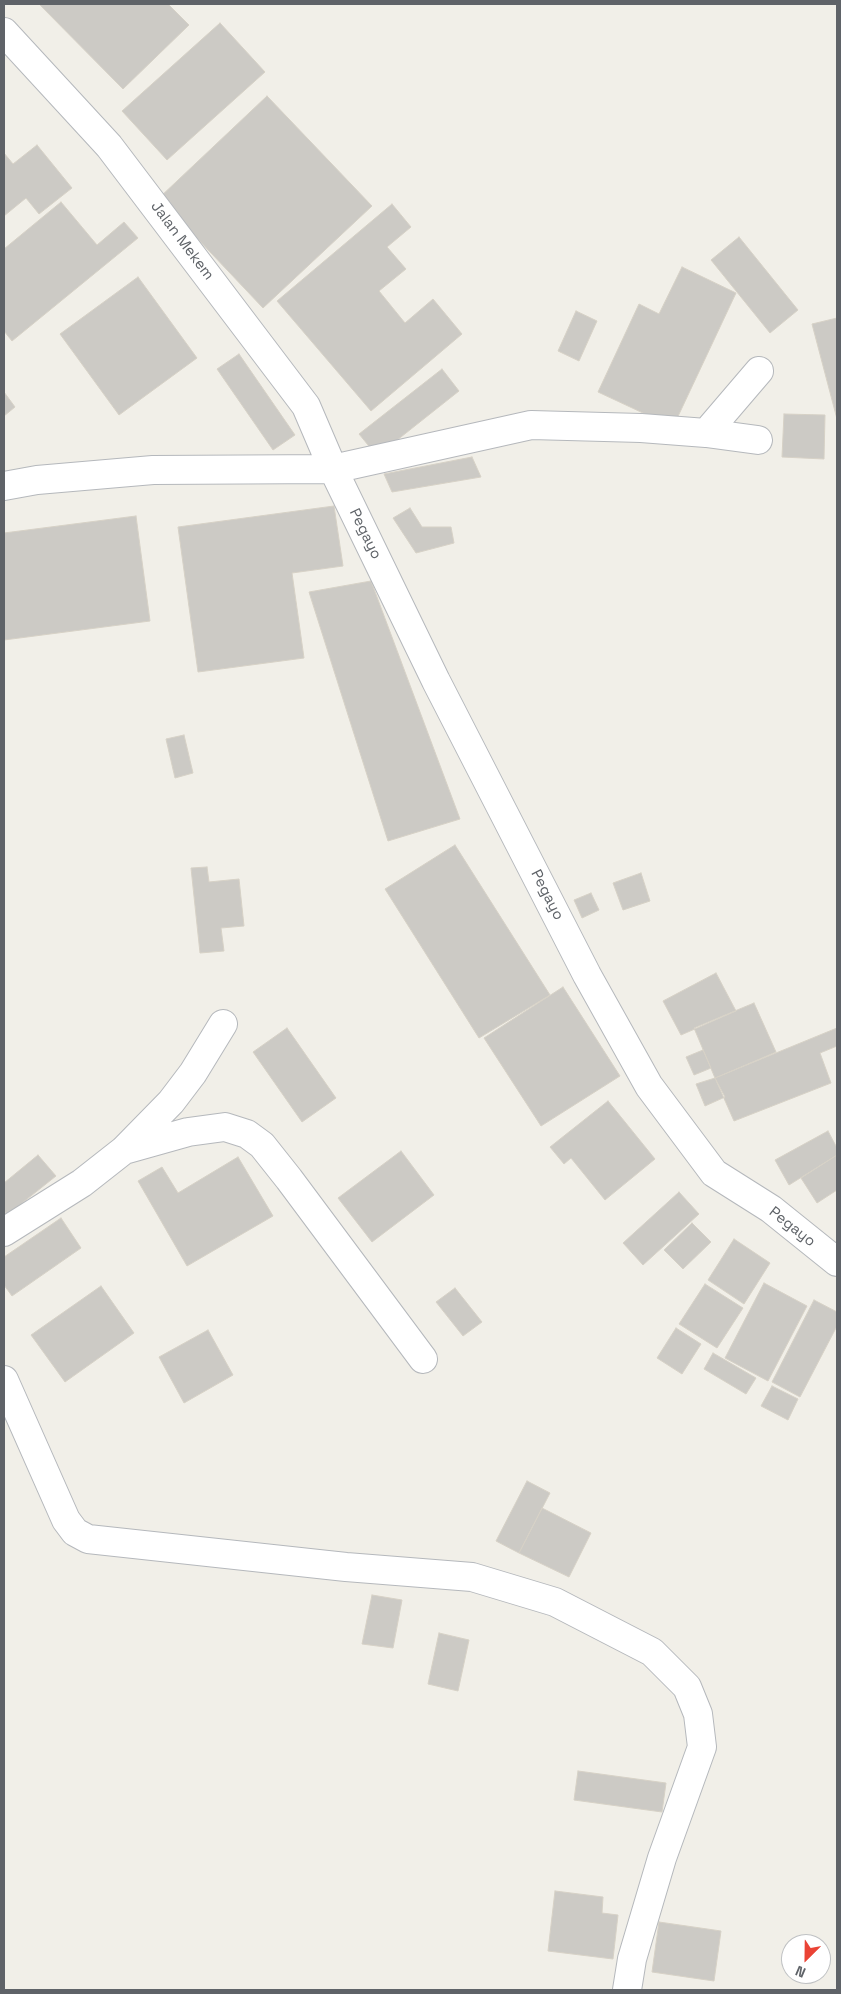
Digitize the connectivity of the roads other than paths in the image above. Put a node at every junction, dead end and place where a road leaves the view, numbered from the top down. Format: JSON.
{"nodes":[{"id":1,"x":4,"y":32,"type":"edge"},
{"id":2,"x":759,"y":372,"type":"dead end"},
{"id":3,"x":706,"y":433,"type":"junction"},
{"id":4,"x":758,"y":440,"type":"dead end"},
{"id":5,"x":333,"y":469,"type":"junction"},
{"id":6,"x":4,"y":486,"type":"edge"},
{"id":7,"x":223,"y":1024,"type":"dead end"},
{"id":8,"x":124,"y":1150,"type":"junction"},
{"id":9,"x":4,"y":1232,"type":"edge"},
{"id":10,"x":837,"y":1262,"type":"edge"},
{"id":11,"x":423,"y":1359,"type":"dead end"},
{"id":12,"x":4,"y":1380,"type":"edge"},
{"id":13,"x":627,"y":1990,"type":"edge"}],
"edges":[{"from":1,"to":5,"type":"street","name":"Jalan Mekem"},
{"from":2,"to":3,"type":"street"},
{"from":3,"to":4,"type":"street"},
{"from":3,"to":5,"type":"street"},
{"from":5,"to":6,"type":"street"},
{"from":5,"to":10,"type":"street","name":"Pegayo"},
{"from":7,"to":8,"type":"street"},
{"from":8,"to":9,"type":"street"},
{"from":8,"to":11,"type":"street"},
{"from":12,"to":13,"type":"street"}]}
